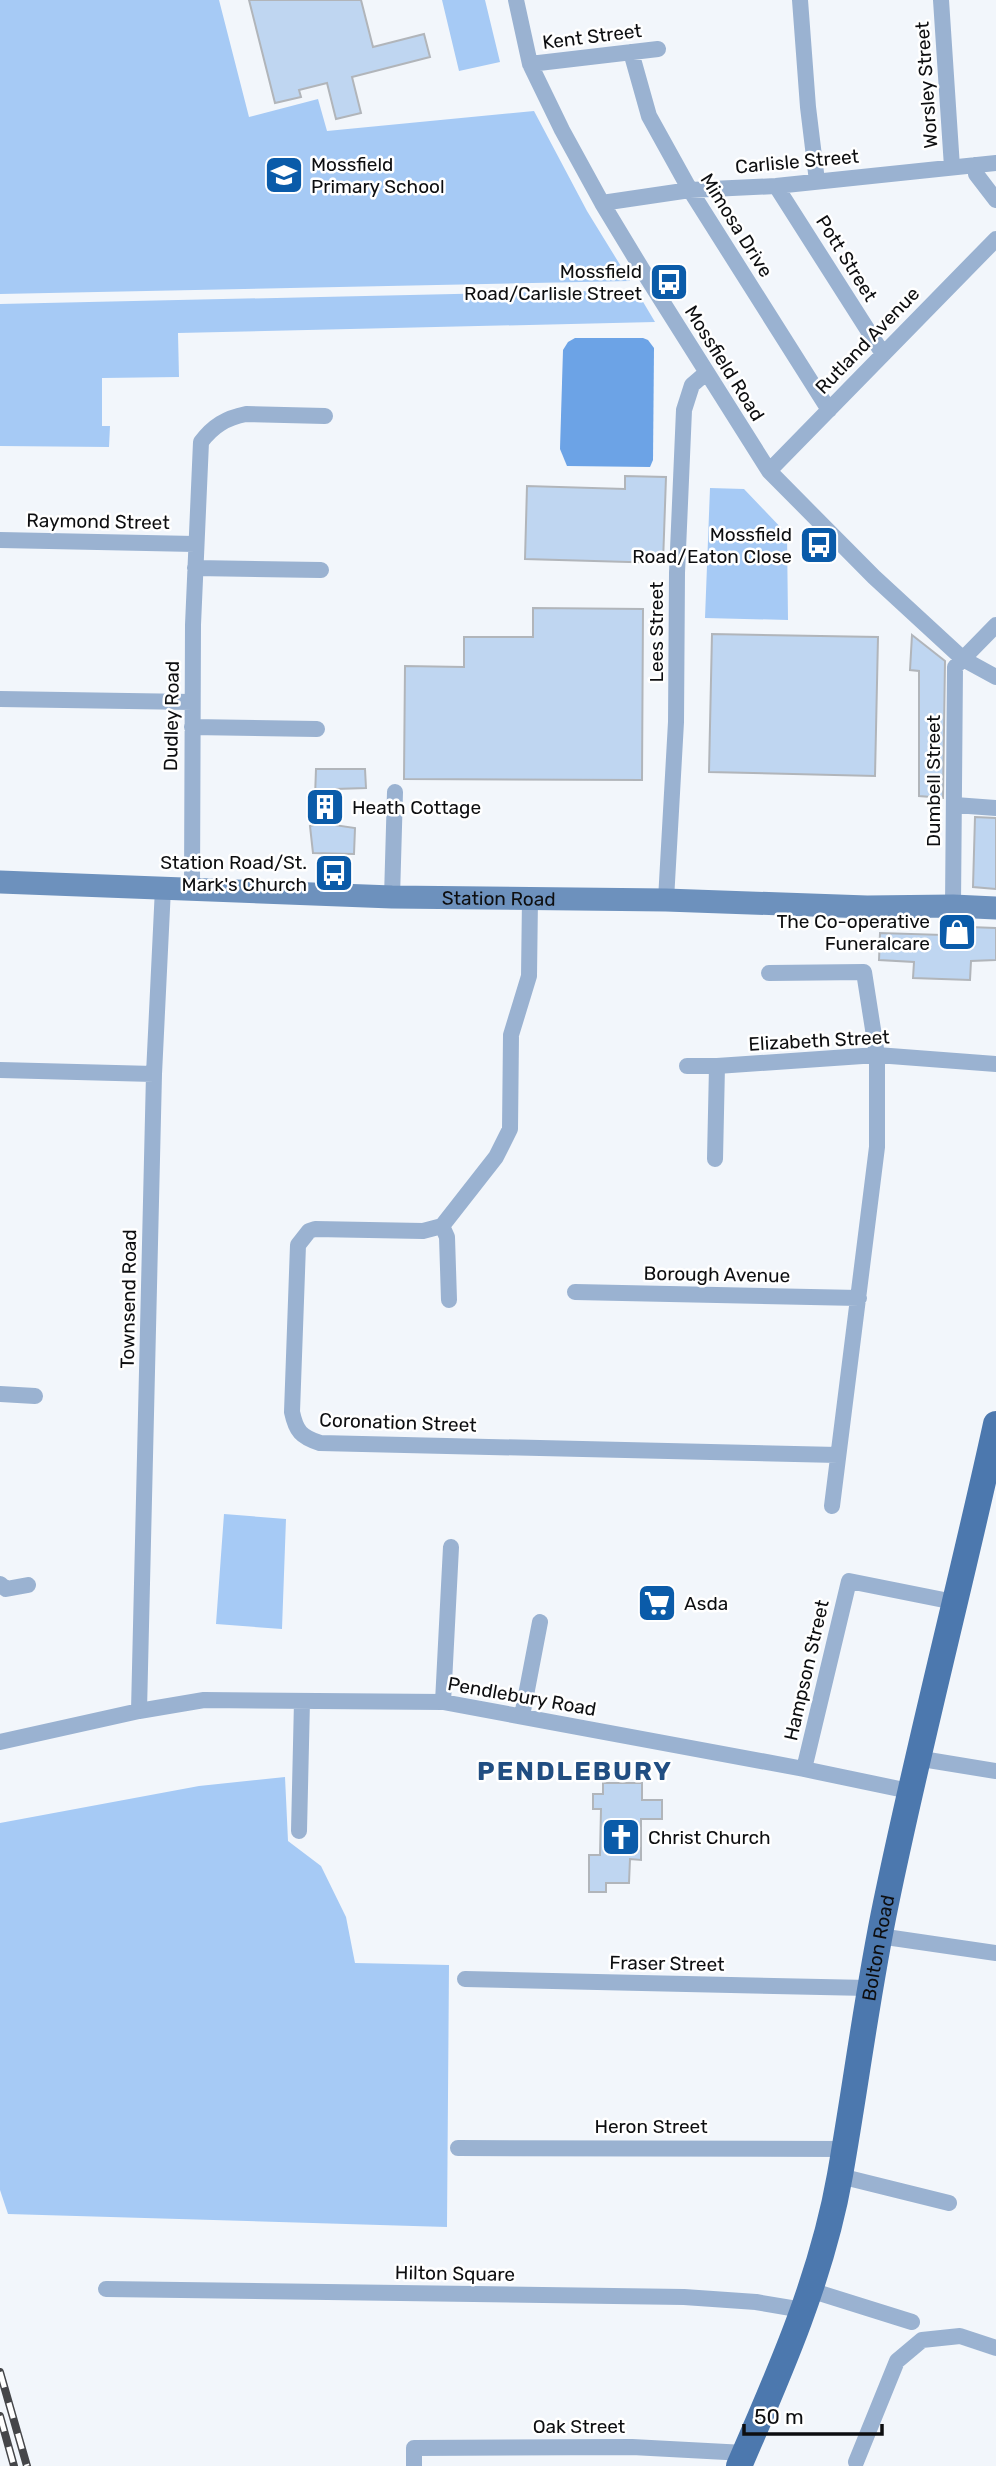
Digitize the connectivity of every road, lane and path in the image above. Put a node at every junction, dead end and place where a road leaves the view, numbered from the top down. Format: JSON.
{"nodes":[{"id":1,"x":516,"y":0,"type":"edge"},
{"id":2,"x":800,"y":0,"type":"edge"},
{"id":3,"x":941,"y":0,"type":"edge"},
{"id":4,"x":658,"y":49,"type":"dead end"},
{"id":5,"x":631,"y":52,"type":"junction"},
{"id":6,"x":530,"y":64,"type":"junction"},
{"id":7,"x":996,"y":163,"type":"edge"},
{"id":8,"x":975,"y":164,"type":"junction"},
{"id":9,"x":952,"y":167,"type":"junction"},
{"id":10,"x":817,"y":181,"type":"junction"},
{"id":11,"x":776,"y":186,"type":"junction"},
{"id":12,"x":690,"y":190,"type":"junction"},
{"id":13,"x":996,"y":200,"type":"edge"},
{"id":14,"x":602,"y":203,"type":"junction"},
{"id":15,"x":996,"y":239,"type":"edge"},
{"id":16,"x":883,"y":354,"type":"junction"},
{"id":17,"x":706,"y":373,"type":"junction"},
{"id":18,"x":829,"y":410,"type":"junction"},
{"id":19,"x":325,"y":416,"type":"dead end"},
{"id":20,"x":769,"y":471,"type":"junction"},
{"id":21,"x":0,"y":540,"type":"edge"},
{"id":22,"x":195,"y":544,"type":"junction"},
{"id":23,"x":195,"y":568,"type":"junction"},
{"id":24,"x":321,"y":570,"type":"dead end"},
{"id":25,"x":996,"y":625,"type":"edge"},
{"id":26,"x":963,"y":659,"type":"junction"},
{"id":27,"x":996,"y":677,"type":"edge"},
{"id":28,"x":0,"y":699,"type":"edge"},
{"id":29,"x":192,"y":702,"type":"junction"},
{"id":30,"x":192,"y":727,"type":"junction"},
{"id":31,"x":317,"y":729,"type":"dead end"},
{"id":32,"x":395,"y":792,"type":"dead end"},
{"id":33,"x":955,"y":805,"type":"junction"},
{"id":34,"x":996,"y":808,"type":"edge"},
{"id":35,"x":0,"y":882,"type":"edge"},
{"id":36,"x":163,"y":888,"type":"junction"},
{"id":37,"x":192,"y":888,"type":"junction"},
{"id":38,"x":392,"y":897,"type":"junction"},
{"id":39,"x":530,"y":898,"type":"junction"},
{"id":40,"x":666,"y":900,"type":"junction"},
{"id":41,"x":953,"y":906,"type":"junction"},
{"id":42,"x":996,"y":908,"type":"edge"},
{"id":43,"x":769,"y":973,"type":"dead end"},
{"id":44,"x":877,"y":1055,"type":"junction"},
{"id":45,"x":996,"y":1063,"type":"edge"},
{"id":46,"x":687,"y":1066,"type":"dead end"},
{"id":47,"x":717,"y":1066,"type":"junction"},
{"id":48,"x":0,"y":1070,"type":"edge"},
{"id":49,"x":154,"y":1074,"type":"junction"},
{"id":50,"x":715,"y":1159,"type":"dead end"},
{"id":51,"x":442,"y":1226,"type":"junction"},
{"id":52,"x":575,"y":1292,"type":"dead end"},
{"id":53,"x":859,"y":1298,"type":"junction"},
{"id":54,"x":449,"y":1300,"type":"dead end"},
{"id":55,"x":0,"y":1394,"type":"edge"},
{"id":56,"x":35,"y":1396,"type":"dead end"},
{"id":57,"x":996,"y":1424,"type":"edge"},
{"id":58,"x":838,"y":1455,"type":"junction"},
{"id":59,"x":990,"y":1484,"type":"edge"},
{"id":60,"x":832,"y":1506,"type":"dead end"},
{"id":61,"x":451,"y":1547,"type":"dead end"},
{"id":62,"x":0,"y":1584,"type":"edge"},
{"id":63,"x":28,"y":1585,"type":"dead end"},
{"id":64,"x":954,"y":1602,"type":"junction"},
{"id":65,"x":540,"y":1622,"type":"dead end"},
{"id":66,"x":302,"y":1701,"type":"junction"},
{"id":67,"x":443,"y":1702,"type":"junction"},
{"id":68,"x":139,"y":1711,"type":"junction"},
{"id":69,"x":522,"y":1716,"type":"junction"},
{"id":70,"x":0,"y":1742,"type":"edge"},
{"id":71,"x":916,"y":1758,"type":"junction"},
{"id":72,"x":804,"y":1769,"type":"junction"},
{"id":73,"x":996,"y":1771,"type":"edge"},
{"id":74,"x":909,"y":1791,"type":"junction"},
{"id":75,"x":299,"y":1831,"type":"dead end"},
{"id":76,"x":879,"y":1936,"type":"junction"},
{"id":77,"x":996,"y":1953,"type":"edge"},
{"id":78,"x":465,"y":1979,"type":"dead end"},
{"id":79,"x":868,"y":1988,"type":"junction"},
{"id":80,"x":458,"y":2148,"type":"dead end"},
{"id":81,"x":844,"y":2148,"type":"junction"},
{"id":82,"x":840,"y":2176,"type":"junction"},
{"id":83,"x":949,"y":2203,"type":"dead end"},
{"id":84,"x":106,"y":2289,"type":"dead end"},
{"id":85,"x":806,"y":2300,"type":"junction"},
{"id":86,"x":912,"y":2322,"type":"dead end"},
{"id":87,"x":996,"y":2348,"type":"edge"},
{"id":88,"x":742,"y":2459,"type":"edge"},
{"id":89,"x":856,"y":2462,"type":"dead end"},
{"id":90,"x":414,"y":2466,"type":"edge"}],
"edges":[{"from":1,"to":6,"type":"street","name":"Mossfield Road"},
{"from":2,"to":10,"type":"street"},
{"from":3,"to":9,"type":"street","name":"Worsley Street"},
{"from":4,"to":5,"type":"street","name":"Kent Street"},
{"from":5,"to":6,"type":"street","name":"Kent Street"},
{"from":5,"to":12,"type":"street","name":"Mimosa Drive"},
{"from":6,"to":14,"type":"street","name":"Mossfield Road"},
{"from":7,"to":8,"type":"street","name":"Carlisle Street"},
{"from":8,"to":9,"type":"street","name":"Carlisle Street"},
{"from":8,"to":13,"type":"street"},
{"from":9,"to":10,"type":"street","name":"Carlisle Street"},
{"from":10,"to":11,"type":"street","name":"Carlisle Street"},
{"from":11,"to":12,"type":"street","name":"Carlisle Street"},
{"from":11,"to":16,"type":"street","name":"Pott Street"},
{"from":12,"to":14,"type":"street","name":"Carlisle Street"},
{"from":12,"to":18,"type":"street","name":"Mimosa Drive"},
{"from":14,"to":17,"type":"street","name":"Mossfield Road"},
{"from":15,"to":16,"type":"street","name":"Rutland Avenue"},
{"from":16,"to":18,"type":"street","name":"Rutland Avenue"},
{"from":17,"to":20,"type":"street","name":"Mossfield Road"},
{"from":17,"to":40,"type":"street","name":"Lees Street"},
{"from":18,"to":20,"type":"street","name":"Rutland Avenue"},
{"from":19,"to":22,"type":"street","name":"Dudley Road"},
{"from":20,"to":26,"type":"street","name":"Mossfield Road"},
{"from":21,"to":22,"type":"street","name":"Raymond Street"},
{"from":22,"to":23,"type":"street","name":"Dudley Road"},
{"from":23,"to":24,"type":"street"},
{"from":23,"to":29,"type":"street","name":"Dudley Road"},
{"from":25,"to":26,"type":"street"},
{"from":26,"to":27,"type":"street","name":"Mossfield Road"},
{"from":26,"to":33,"type":"street","name":"Dumbell Street"},
{"from":28,"to":29,"type":"street"},
{"from":29,"to":30,"type":"street","name":"Dudley Road"},
{"from":30,"to":31,"type":"street"},
{"from":30,"to":37,"type":"street","name":"Dudley Road"},
{"from":32,"to":38,"type":"street"},
{"from":33,"to":34,"type":"street"},
{"from":33,"to":41,"type":"street","name":"Dumbell Street"},
{"from":35,"to":36,"type":"main road","name":"Station Road"},
{"from":36,"to":37,"type":"main road","name":"Station Road"},
{"from":36,"to":49,"type":"street","name":"Townsend Road"},
{"from":37,"to":38,"type":"main road","name":"Station Road"},
{"from":38,"to":39,"type":"main road","name":"Station Road"},
{"from":39,"to":40,"type":"main road","name":"Station Road"},
{"from":39,"to":51,"type":"street"},
{"from":40,"to":41,"type":"main road","name":"Station Road"},
{"from":41,"to":42,"type":"main road","name":"Station Road"},
{"from":43,"to":44,"type":"street"},
{"from":44,"to":45,"type":"street","name":"Elizabeth Street"},
{"from":44,"to":47,"type":"street","name":"Elizabeth Street"},
{"from":44,"to":53,"type":"street"},
{"from":46,"to":47,"type":"street","name":"Elizabeth Street"},
{"from":47,"to":50,"type":"street"},
{"from":48,"to":49,"type":"street"},
{"from":49,"to":68,"type":"street","name":"Townsend Road"},
{"from":51,"to":54,"type":"street"},
{"from":51,"to":58,"type":"street","name":"Coronation Street"},
{"from":52,"to":53,"type":"street","name":"Borough Avenue"},
{"from":53,"to":58,"type":"street"},
{"from":55,"to":56,"type":"street"},
{"from":57,"to":59,"type":"main road","name":"Bolton Road"},
{"from":58,"to":60,"type":"street"},
{"from":59,"to":64,"type":"main road","name":"Bolton Road"},
{"from":61,"to":67,"type":"street"},
{"from":62,"to":63,"type":"street"},
{"from":64,"to":71,"type":"main road","name":"Bolton Road"},
{"from":64,"to":72,"type":"street","name":"Hampson Street"},
{"from":65,"to":69,"type":"street"},
{"from":66,"to":67,"type":"street","name":"Pendlebury Road"},
{"from":66,"to":68,"type":"street","name":"Pendlebury Road"},
{"from":66,"to":75,"type":"street"},
{"from":67,"to":69,"type":"street","name":"Pendlebury Road"},
{"from":68,"to":70,"type":"street","name":"Pendlebury Road"},
{"from":69,"to":72,"type":"street","name":"Pendlebury Road"},
{"from":71,"to":73,"type":"street"},
{"from":71,"to":74,"type":"main road","name":"Bolton Road"},
{"from":72,"to":74,"type":"street","name":"Pendlebury Road"},
{"from":74,"to":76,"type":"main road","name":"Bolton Road"},
{"from":76,"to":77,"type":"street"},
{"from":76,"to":79,"type":"main road","name":"Bolton Road"},
{"from":78,"to":79,"type":"street","name":"Fraser Street"},
{"from":79,"to":81,"type":"main road","name":"Bolton Road"},
{"from":80,"to":81,"type":"street","name":"Heron Street"},
{"from":81,"to":82,"type":"main road","name":"Bolton Road"},
{"from":82,"to":83,"type":"street"},
{"from":82,"to":85,"type":"main road","name":"Bolton Road"},
{"from":84,"to":85,"type":"street","name":"Hilton Square"},
{"from":85,"to":86,"type":"street","name":"Hilton Square"},
{"from":85,"to":88,"type":"main road","name":"Bolton Road"},
{"from":87,"to":89,"type":"street"},
{"from":88,"to":90,"type":"street","name":"Oak Street"}]}
